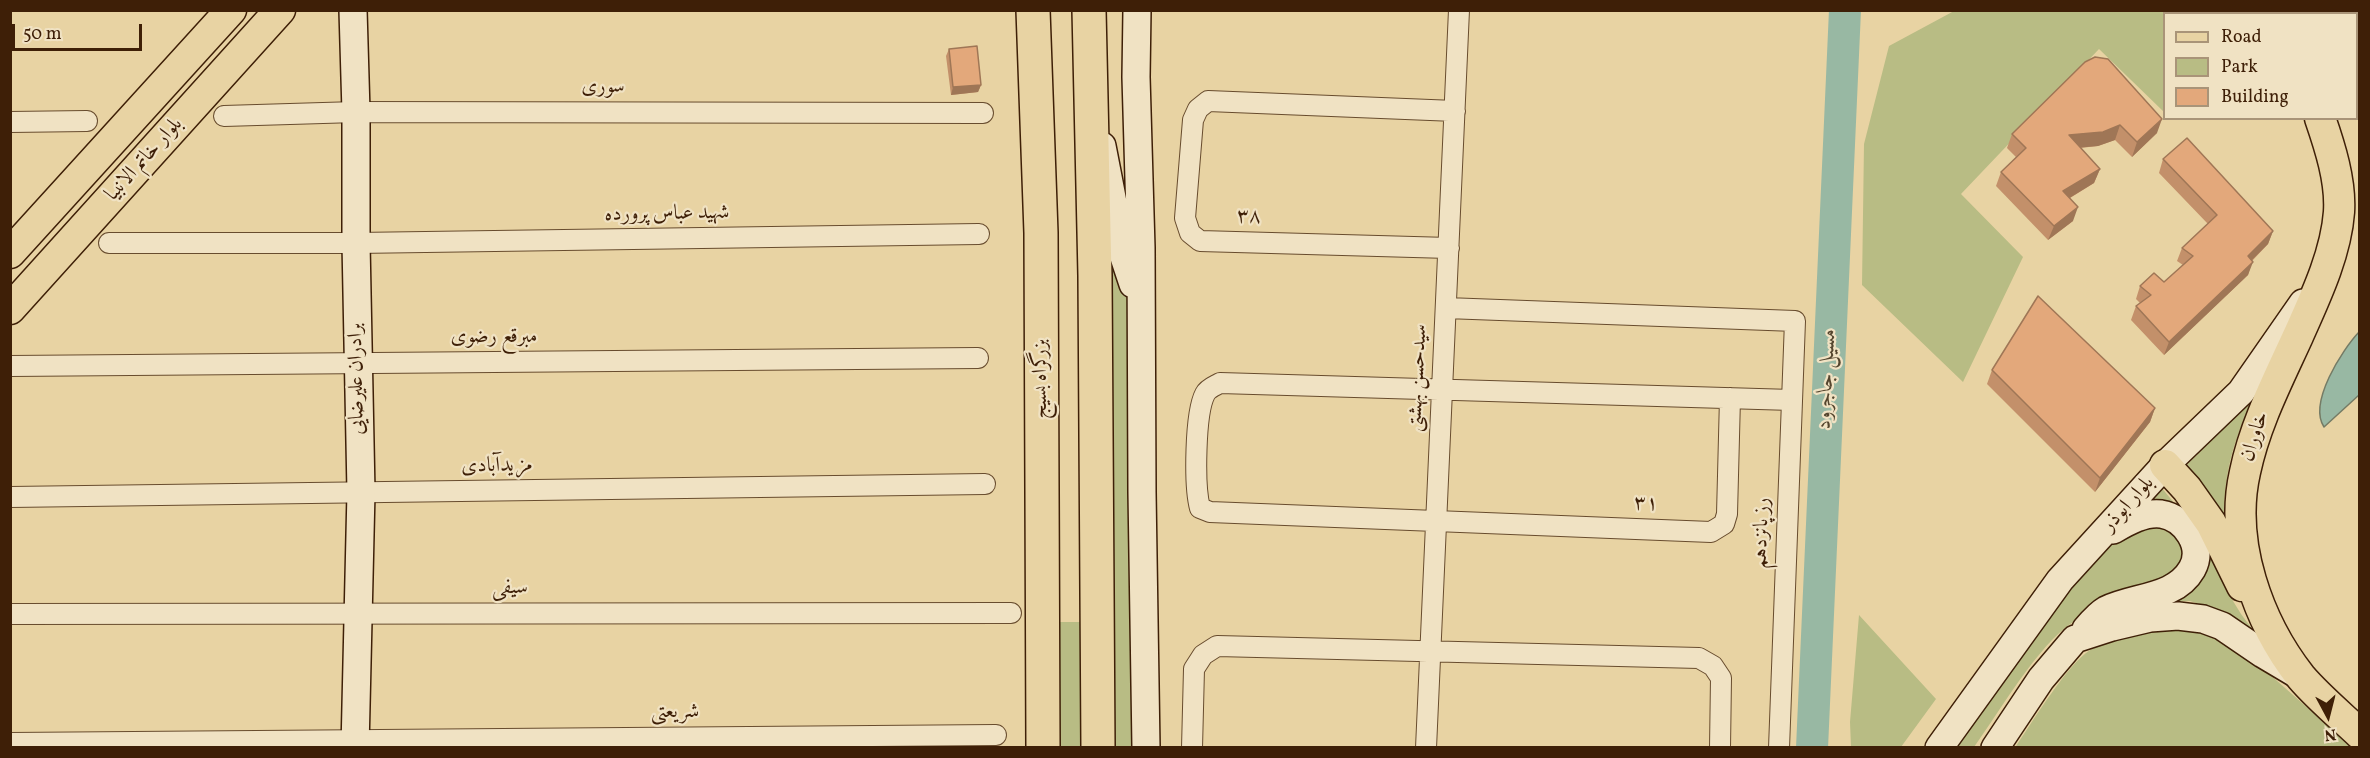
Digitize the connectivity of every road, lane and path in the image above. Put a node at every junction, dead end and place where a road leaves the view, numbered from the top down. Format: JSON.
{"nodes":[{"id":1,"x":231,"y":10,"type":"edge"},
{"id":2,"x":280,"y":10,"type":"edge"},
{"id":3,"x":353,"y":10,"type":"edge"},
{"id":4,"x":1033,"y":10,"type":"edge"},
{"id":5,"x":1089,"y":10,"type":"edge"},
{"id":6,"x":1106,"y":10,"type":"edge"},
{"id":7,"x":1137,"y":10,"type":"edge"},
{"id":8,"x":1459,"y":10,"type":"edge"},
{"id":9,"x":1091,"y":88,"type":"junction"},
{"id":10,"x":1455,"y":111,"type":"junction"},
{"id":11,"x":356,"y":112,"type":"junction"},
{"id":12,"x":983,"y":113,"type":"dead end"},
{"id":13,"x":224,"y":116,"type":"dead end"},
{"id":14,"x":2321,"y":120,"type":"edge"},
{"id":15,"x":87,"y":121,"type":"dead end"},
{"id":16,"x":10,"y":122,"type":"edge"},
{"id":17,"x":979,"y":234,"type":"dead end"},
{"id":18,"x":109,"y":243,"type":"dead end"},
{"id":19,"x":356,"y":243,"type":"junction"},
{"id":20,"x":1449,"y":248,"type":"junction"},
{"id":21,"x":10,"y":254,"type":"edge"},
{"id":22,"x":2326,"y":269,"type":"junction"},
{"id":23,"x":1141,"y":308,"type":"junction"},
{"id":24,"x":10,"y":309,"type":"edge"},
{"id":25,"x":1446,"y":309,"type":"junction"},
{"id":26,"x":978,"y":358,"type":"dead end"},
{"id":27,"x":358,"y":363,"type":"junction"},
{"id":28,"x":10,"y":366,"type":"edge"},
{"id":29,"x":1442,"y":388,"type":"junction"},
{"id":30,"x":1730,"y":398,"type":"junction"},
{"id":31,"x":1792,"y":400,"type":"junction"},
{"id":32,"x":2165,"y":465,"type":"junction"},
{"id":33,"x":985,"y":484,"type":"dead end"},
{"id":34,"x":361,"y":492,"type":"junction"},
{"id":35,"x":10,"y":497,"type":"edge"},
{"id":36,"x":1436,"y":520,"type":"junction"},
{"id":37,"x":2060,"y":580,"type":"junction"},
{"id":38,"x":357,"y":613,"type":"junction"},
{"id":39,"x":1011,"y":613,"type":"dead end"},
{"id":40,"x":10,"y":614,"type":"edge"},
{"id":41,"x":2274,"y":634,"type":"junction"},
{"id":42,"x":2075,"y":639,"type":"junction"},
{"id":43,"x":1430,"y":650,"type":"junction"},
{"id":44,"x":2301,"y":677,"type":"junction"},
{"id":45,"x":2360,"y":734,"type":"edge"},
{"id":46,"x":996,"y":735,"type":"dead end"},
{"id":47,"x":10,"y":743,"type":"edge"},
{"id":48,"x":355,"y":744,"type":"edge"},
{"id":49,"x":1044,"y":747,"type":"edge"},
{"id":50,"x":1098,"y":747,"type":"edge"},
{"id":51,"x":1146,"y":747,"type":"edge"},
{"id":52,"x":1192,"y":747,"type":"edge"},
{"id":53,"x":1426,"y":747,"type":"edge"},
{"id":54,"x":1720,"y":747,"type":"edge"},
{"id":55,"x":1779,"y":747,"type":"edge"},
{"id":56,"x":1939,"y":747,"type":"edge"},
{"id":57,"x":1995,"y":747,"type":"edge"}],
"edges":[{"from":1,"to":21,"type":"main road","name":"بلوار خاتم الانبیا"},
{"from":2,"to":24,"type":"main road","name":"بلوار خاتم الانبیا"},
{"from":3,"to":11,"type":"main road","name":"برادران علیرضایی"},
{"from":4,"to":49,"type":"highway","name":"بزرگراه بسیج"},
{"from":5,"to":9,"type":"highway"},
{"from":6,"to":9,"type":"highway"},
{"from":7,"to":23,"type":"main road"},
{"from":8,"to":10,"type":"street","name":"سیدحسن بهشتی"},
{"from":9,"to":23,"type":"main road"},
{"from":9,"to":50,"type":"highway"},
{"from":10,"to":20,"type":"street","name":"سیدحسن بهشتی"},
{"from":10,"to":20,"type":"street","name":"۳۸"},
{"from":11,"to":12,"type":"street","name":"سوری"},
{"from":11,"to":13,"type":"street","name":"سوری"},
{"from":11,"to":19,"type":"main road","name":"برادران علیرضایی"},
{"from":14,"to":22,"type":"main road","name":"خاوران"},
{"from":15,"to":16,"type":"street"},
{"from":17,"to":19,"type":"street","name":"شهید عباس پرورده"},
{"from":18,"to":19,"type":"street","name":"شهید عباس پرورده"},
{"from":19,"to":27,"type":"main road","name":"برادران علیرضایی"},
{"from":20,"to":25,"type":"street","name":"سیدحسن بهشتی"},
{"from":22,"to":32,"type":"main road","name":"بلوار ابوذر"},
{"from":22,"to":41,"type":"main road","name":"خاوران"},
{"from":23,"to":51,"type":"main road"},
{"from":25,"to":29,"type":"street","name":"سیدحسن بهشتی"},
{"from":25,"to":31,"type":"street","name":"رز پانزدهم"},
{"from":26,"to":27,"type":"street","name":"مبرقع رضوی"},
{"from":27,"to":28,"type":"street","name":"مبرقع رضوی"},
{"from":27,"to":34,"type":"main road","name":"برادران علیرضایی"},
{"from":29,"to":30,"type":"street"},
{"from":29,"to":36,"type":"street","name":"سیدحسن بهشتی"},
{"from":29,"to":36,"type":"street"},
{"from":30,"to":31,"type":"street"},
{"from":30,"to":36,"type":"street","name":"۳۱"},
{"from":31,"to":55,"type":"street","name":"رز پانزدهم"},
{"from":32,"to":37,"type":"main road","name":"بلوار ابوذر"},
{"from":32,"to":41,"type":"main road"},
{"from":33,"to":34,"type":"street","name":"مزیدآبادی"},
{"from":34,"to":35,"type":"street","name":"مزیدآبادی"},
{"from":34,"to":38,"type":"main road","name":"برادران علیرضایی"},
{"from":36,"to":43,"type":"street","name":"سیدحسن بهشتی"},
{"from":37,"to":42,"type":"main road"},
{"from":37,"to":56,"type":"main road","name":"بلوار ابوذر"},
{"from":38,"to":39,"type":"street","name":"سیفی"},
{"from":38,"to":40,"type":"street","name":"سیفی"},
{"from":38,"to":48,"type":"main road","name":"برادران علیرضایی"},
{"from":41,"to":44,"type":"main road","name":"خاوران"},
{"from":42,"to":44,"type":"main road"},
{"from":42,"to":57,"type":"main road"},
{"from":43,"to":52,"type":"street"},
{"from":43,"to":53,"type":"street","name":"سیدحسن بهشتی"},
{"from":43,"to":54,"type":"street"},
{"from":44,"to":45,"type":"main road","name":"خاوران"},
{"from":46,"to":48,"type":"street","name":"شریعتی"},
{"from":47,"to":48,"type":"street","name":"شریعتی"}]}
